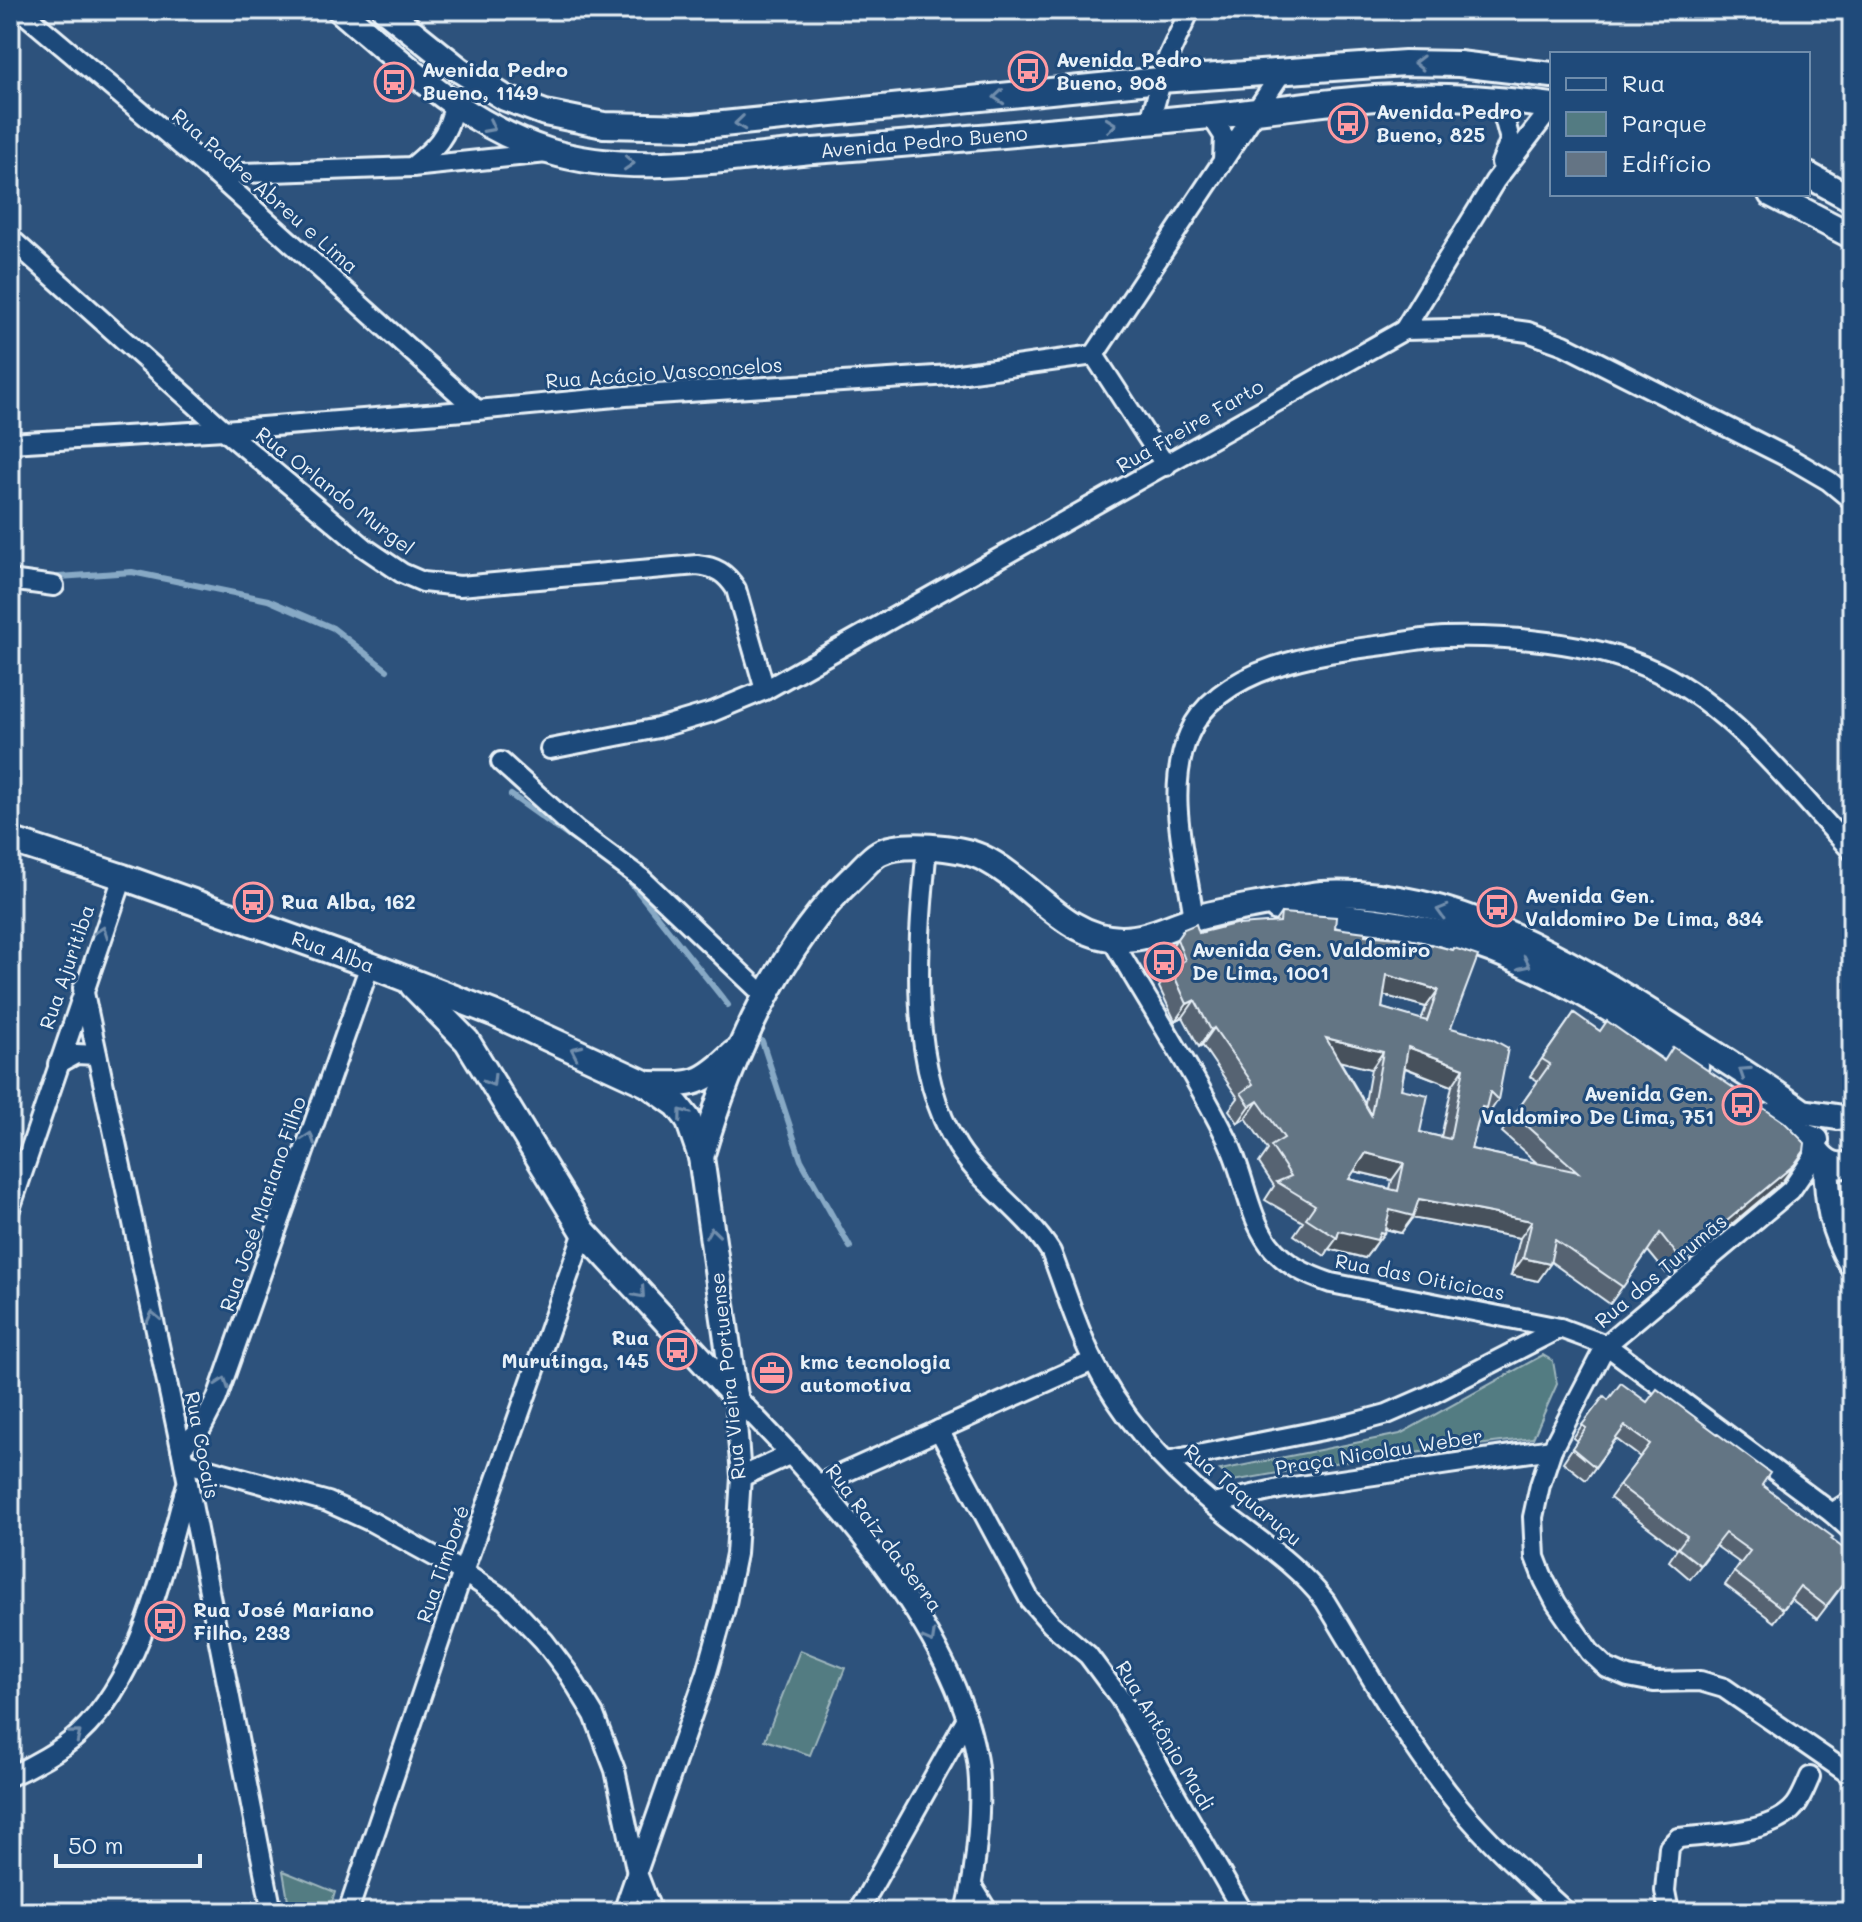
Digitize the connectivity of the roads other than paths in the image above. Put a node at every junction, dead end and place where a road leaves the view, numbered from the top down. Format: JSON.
{"nodes":[{"id":1,"x":20,"y":10,"type":"edge"},
{"id":2,"x":340,"y":10,"type":"edge"},
{"id":3,"x":385,"y":10,"type":"edge"},
{"id":4,"x":1190,"y":10,"type":"edge"},
{"id":5,"x":411,"y":18,"type":"edge"},
{"id":6,"x":1496,"y":69,"type":"junction"},
{"id":7,"x":1282,"y":72,"type":"junction"},
{"id":8,"x":1550,"y":75,"type":"edge"},
{"id":9,"x":1160,"y":80,"type":"junction"},
{"id":10,"x":1499,"y":99,"type":"junction"},
{"id":11,"x":454,"y":105,"type":"junction"},
{"id":12,"x":1550,"y":107,"type":"edge"},
{"id":13,"x":1550,"y":110,"type":"edge"},
{"id":14,"x":1257,"y":111,"type":"junction"},
{"id":15,"x":1211,"y":116,"type":"junction"},
{"id":16,"x":1150,"y":121,"type":"junction"},
{"id":17,"x":552,"y":152,"type":"junction"},
{"id":18,"x":412,"y":167,"type":"junction"},
{"id":19,"x":1220,"y":167,"type":"junction"},
{"id":20,"x":215,"y":174,"type":"junction"},
{"id":21,"x":1810,"y":176,"type":"edge"},
{"id":22,"x":1495,"y":181,"type":"junction"},
{"id":23,"x":1775,"y":196,"type":"edge"},
{"id":24,"x":1852,"y":199,"type":"edge"},
{"id":25,"x":1852,"y":236,"type":"edge"},
{"id":26,"x":10,"y":238,"type":"edge"},
{"id":27,"x":1404,"y":330,"type":"junction"},
{"id":28,"x":1094,"y":355,"type":"junction"},
{"id":29,"x":477,"y":410,"type":"junction"},
{"id":30,"x":224,"y":430,"type":"junction"},
{"id":31,"x":10,"y":443,"type":"edge"},
{"id":32,"x":1166,"y":466,"type":"junction"},
{"id":33,"x":1852,"y":500,"type":"edge"},
{"id":34,"x":10,"y":580,"type":"edge"},
{"id":35,"x":54,"y":586,"type":"dead end"},
{"id":36,"x":765,"y":690,"type":"junction"},
{"id":37,"x":550,"y":749,"type":"dead end"},
{"id":38,"x":501,"y":762,"type":"dead end"},
{"id":39,"x":10,"y":840,"type":"edge"},
{"id":40,"x":927,"y":847,"type":"junction"},
{"id":41,"x":1852,"y":851,"type":"edge"},
{"id":42,"x":123,"y":877,"type":"junction"},
{"id":43,"x":1259,"y":905,"type":"junction"},
{"id":44,"x":1194,"y":919,"type":"junction"},
{"id":45,"x":1111,"y":938,"type":"junction"},
{"id":46,"x":370,"y":965,"type":"junction"},
{"id":47,"x":405,"y":979,"type":"junction"},
{"id":48,"x":83,"y":988,"type":"junction"},
{"id":49,"x":767,"y":998,"type":"junction"},
{"id":50,"x":493,"y":1013,"type":"junction"},
{"id":51,"x":467,"y":1041,"type":"junction"},
{"id":52,"x":740,"y":1047,"type":"junction"},
{"id":53,"x":97,"y":1055,"type":"junction"},
{"id":54,"x":58,"y":1064,"type":"junction"},
{"id":55,"x":647,"y":1084,"type":"junction"},
{"id":56,"x":1847,"y":1117,"type":"edge"},
{"id":57,"x":1820,"y":1151,"type":"junction"},
{"id":58,"x":701,"y":1157,"type":"junction"},
{"id":59,"x":1852,"y":1163,"type":"edge"},
{"id":60,"x":10,"y":1209,"type":"edge"},
{"id":61,"x":584,"y":1232,"type":"junction"},
{"id":62,"x":1852,"y":1265,"type":"edge"},
{"id":63,"x":1560,"y":1328,"type":"junction"},
{"id":64,"x":727,"y":1338,"type":"junction"},
{"id":65,"x":1606,"y":1345,"type":"junction"},
{"id":66,"x":1093,"y":1361,"type":"junction"},
{"id":67,"x":703,"y":1362,"type":"junction"},
{"id":68,"x":735,"y":1396,"type":"junction"},
{"id":69,"x":939,"y":1430,"type":"junction"},
{"id":70,"x":1552,"y":1449,"type":"junction"},
{"id":71,"x":791,"y":1454,"type":"junction"},
{"id":72,"x":183,"y":1455,"type":"junction"},
{"id":73,"x":1167,"y":1461,"type":"junction"},
{"id":74,"x":741,"y":1477,"type":"junction"},
{"id":75,"x":187,"y":1484,"type":"junction"},
{"id":76,"x":819,"y":1484,"type":"junction"},
{"id":77,"x":1852,"y":1500,"type":"edge"},
{"id":78,"x":1213,"y":1504,"type":"junction"},
{"id":79,"x":1832,"y":1513,"type":"junction"},
{"id":80,"x":1852,"y":1531,"type":"edge"},
{"id":81,"x":463,"y":1572,"type":"junction"},
{"id":82,"x":967,"y":1718,"type":"junction"},
{"id":83,"x":10,"y":1776,"type":"edge"},
{"id":84,"x":1852,"y":1776,"type":"edge"},
{"id":85,"x":1810,"y":1777,"type":"dead end"},
{"id":86,"x":637,"y":1873,"type":"junction"},
{"id":87,"x":972,"y":1886,"type":"junction"},
{"id":88,"x":272,"y":1912,"type":"edge"},
{"id":89,"x":348,"y":1912,"type":"edge"},
{"id":90,"x":623,"y":1912,"type":"edge"},
{"id":91,"x":652,"y":1912,"type":"edge"},
{"id":92,"x":858,"y":1912,"type":"edge"},
{"id":93,"x":966,"y":1912,"type":"edge"},
{"id":94,"x":988,"y":1912,"type":"edge"},
{"id":95,"x":1243,"y":1912,"type":"edge"},
{"id":96,"x":1566,"y":1912,"type":"edge"},
{"id":97,"x":1669,"y":1912,"type":"edge"}],
"edges":[{"from":1,"to":20,"type":"street","name":"Rua Padre Abreu e Lima"},
{"from":2,"to":11,"type":"street","name":"Avenida Pedro Bueno"},
{"from":3,"to":5,"type":"street","name":"Avenida Pedro Bueno"},
{"from":4,"to":9,"type":"street"},
{"from":9,"to":5,"type":"street","name":"Avenida Pedro Bueno","one_way":true},
{"from":6,"to":7,"type":"street","name":"Avenida Pedro Bueno","one_way":true},
{"from":6,"to":8,"type":"street","name":"Avenida Pedro Bueno"},
{"from":6,"to":10,"type":"street"},
{"from":7,"to":9,"type":"street","name":"Avenida Pedro Bueno"},
{"from":7,"to":14,"type":"street"},
{"from":9,"to":16,"type":"street"},
{"from":10,"to":12,"type":"street","name":"Avenida Pedro Bueno"},
{"from":10,"to":14,"type":"street","name":"Avenida Pedro Bueno"},
{"from":10,"to":22,"type":"street"},
{"from":11,"to":17,"type":"street","name":"Avenida Pedro Bueno","one_way":true},
{"from":11,"to":18,"type":"street"},
{"from":13,"to":22,"type":"street"},
{"from":14,"to":15,"type":"street","name":"Avenida Pedro Bueno"},
{"from":14,"to":19,"type":"street"},
{"from":15,"to":16,"type":"street","name":"Avenida Pedro Bueno"},
{"from":15,"to":19,"type":"street"},
{"from":17,"to":16,"type":"street","name":"Avenida Pedro Bueno","one_way":true},
{"from":17,"to":18,"type":"street"},
{"from":18,"to":20,"type":"street"},
{"from":19,"to":28,"type":"street"},
{"from":20,"to":29,"type":"street","name":"Rua Padre Abreu e Lima"},
{"from":21,"to":24,"type":"street"},
{"from":22,"to":27,"type":"street"},
{"from":23,"to":25,"type":"street"},
{"from":26,"to":30,"type":"street","name":"Rua Orlando Murgel"},
{"from":27,"to":32,"type":"street","name":"Rua Freire Farto"},
{"from":27,"to":33,"type":"street","name":"Rua Freire Farto"},
{"from":28,"to":29,"type":"street","name":"Rua Acácio Vasconcelos"},
{"from":28,"to":32,"type":"street"},
{"from":29,"to":30,"type":"street","name":"Rua Acácio Vasconcelos"},
{"from":30,"to":31,"type":"street","name":"Rua Acácio Vasconcelos"},
{"from":30,"to":36,"type":"street","name":"Rua Orlando Murgel"},
{"from":32,"to":36,"type":"street","name":"Rua Freire Farto"},
{"from":34,"to":35,"type":"street"},
{"from":36,"to":37,"type":"street","name":"Rua Freire Farto"},
{"from":38,"to":49,"type":"street"},
{"from":39,"to":42,"type":"street","name":"Rua Alba"},
{"from":40,"to":45,"type":"street"},
{"from":40,"to":49,"type":"street"},
{"from":40,"to":66,"type":"street","name":"Rua Taquaruçu"},
{"from":41,"to":44,"type":"street"},
{"from":42,"to":46,"type":"street","name":"Rua Alba"},
{"from":48,"to":42,"type":"street","name":"Rua Ajuritiba","one_way":true},
{"from":43,"to":44,"type":"street"},
{"from":56,"to":43,"type":"street","one_way":true},
{"from":43,"to":57,"type":"street","one_way":true},
{"from":44,"to":45,"type":"street"},
{"from":45,"to":63,"type":"street","name":"Rua das Oiticicas"},
{"from":46,"to":47,"type":"street","name":"Rua Alba"},
{"from":72,"to":46,"type":"street","name":"Rua José Mariano Filho","one_way":true},
{"from":47,"to":50,"type":"street","name":"Rua Alba"},
{"from":47,"to":51,"type":"street"},
{"from":48,"to":53,"type":"street","name":"Rua Cocais"},
{"from":48,"to":54,"type":"street","name":"Rua Ajuritiba"},
{"from":49,"to":52,"type":"street"},
{"from":50,"to":51,"type":"street"},
{"from":55,"to":50,"type":"street","name":"Rua Alba","one_way":true},
{"from":51,"to":61,"type":"street","one_way":true},
{"from":52,"to":55,"type":"street"},
{"from":52,"to":58,"type":"street"},
{"from":53,"to":54,"type":"street"},
{"from":72,"to":53,"type":"street","name":"Rua Cocais","one_way":true},
{"from":54,"to":60,"type":"street","name":"Rua Ajuritiba"},
{"from":58,"to":55,"type":"street","name":"Rua Vieira Portuense","one_way":true},
{"from":56,"to":57,"type":"street"},
{"from":57,"to":59,"type":"street"},
{"from":57,"to":62,"type":"street"},
{"from":57,"to":65,"type":"street","name":"Rua dos Turumãs"},
{"from":64,"to":58,"type":"street","name":"Rua Vieira Portuense","one_way":true},
{"from":61,"to":67,"type":"street","one_way":true},
{"from":61,"to":81,"type":"street","name":"Rua Timboré"},
{"from":63,"to":65,"type":"street","name":"Rua das Oiticicas"},
{"from":63,"to":73,"type":"street","name":"Praça Nicolau Weber"},
{"from":64,"to":67,"type":"street"},
{"from":64,"to":68,"type":"street","name":"Rua Vieira Portuense"},
{"from":65,"to":70,"type":"street","name":"Rua dos Turumãs"},
{"from":65,"to":79,"type":"street","name":"Rua das Oiticicas"},
{"from":66,"to":69,"type":"street"},
{"from":66,"to":73,"type":"street","name":"Rua Taquaruçu"},
{"from":67,"to":68,"type":"street"},
{"from":68,"to":71,"type":"street","name":"Rua Raiz da Serra"},
{"from":68,"to":74,"type":"street","name":"Rua Vieira Portuense"},
{"from":69,"to":76,"type":"street"},
{"from":69,"to":95,"type":"street","name":"Rua Antônio Madi"},
{"from":70,"to":78,"type":"street","name":"Praça Nicolau Weber"},
{"from":70,"to":84,"type":"street","name":"Rua dos Turumãs"},
{"from":71,"to":74,"type":"street"},
{"from":71,"to":76,"type":"street","name":"Rua Raiz da Serra"},
{"from":72,"to":75,"type":"street","name":"Rua Cocais"},
{"from":72,"to":81,"type":"street"},
{"from":73,"to":78,"type":"street","name":"Rua Taquaruçu"},
{"from":74,"to":86,"type":"street","name":"Rua Vieira Portuense"},
{"from":83,"to":75,"type":"street","one_way":true},
{"from":75,"to":88,"type":"street","name":"Rua Cocais"},
{"from":76,"to":82,"type":"street","name":"Rua Raiz da Serra","one_way":true},
{"from":77,"to":79,"type":"street"},
{"from":78,"to":96,"type":"street","name":"Rua Taquaruçu"},
{"from":79,"to":80,"type":"street","name":"Rua das Oiticicas"},
{"from":81,"to":86,"type":"street"},
{"from":81,"to":89,"type":"street","name":"Rua Timboré"},
{"from":82,"to":87,"type":"street","name":"Rua Raiz da Serra"},
{"from":82,"to":92,"type":"street"},
{"from":85,"to":97,"type":"street"},
{"from":86,"to":90,"type":"street","name":"Rua Vieira Portuense"},
{"from":86,"to":91,"type":"street"},
{"from":87,"to":93,"type":"street","name":"Rua Raiz da Serra"},
{"from":87,"to":94,"type":"street"}]}
